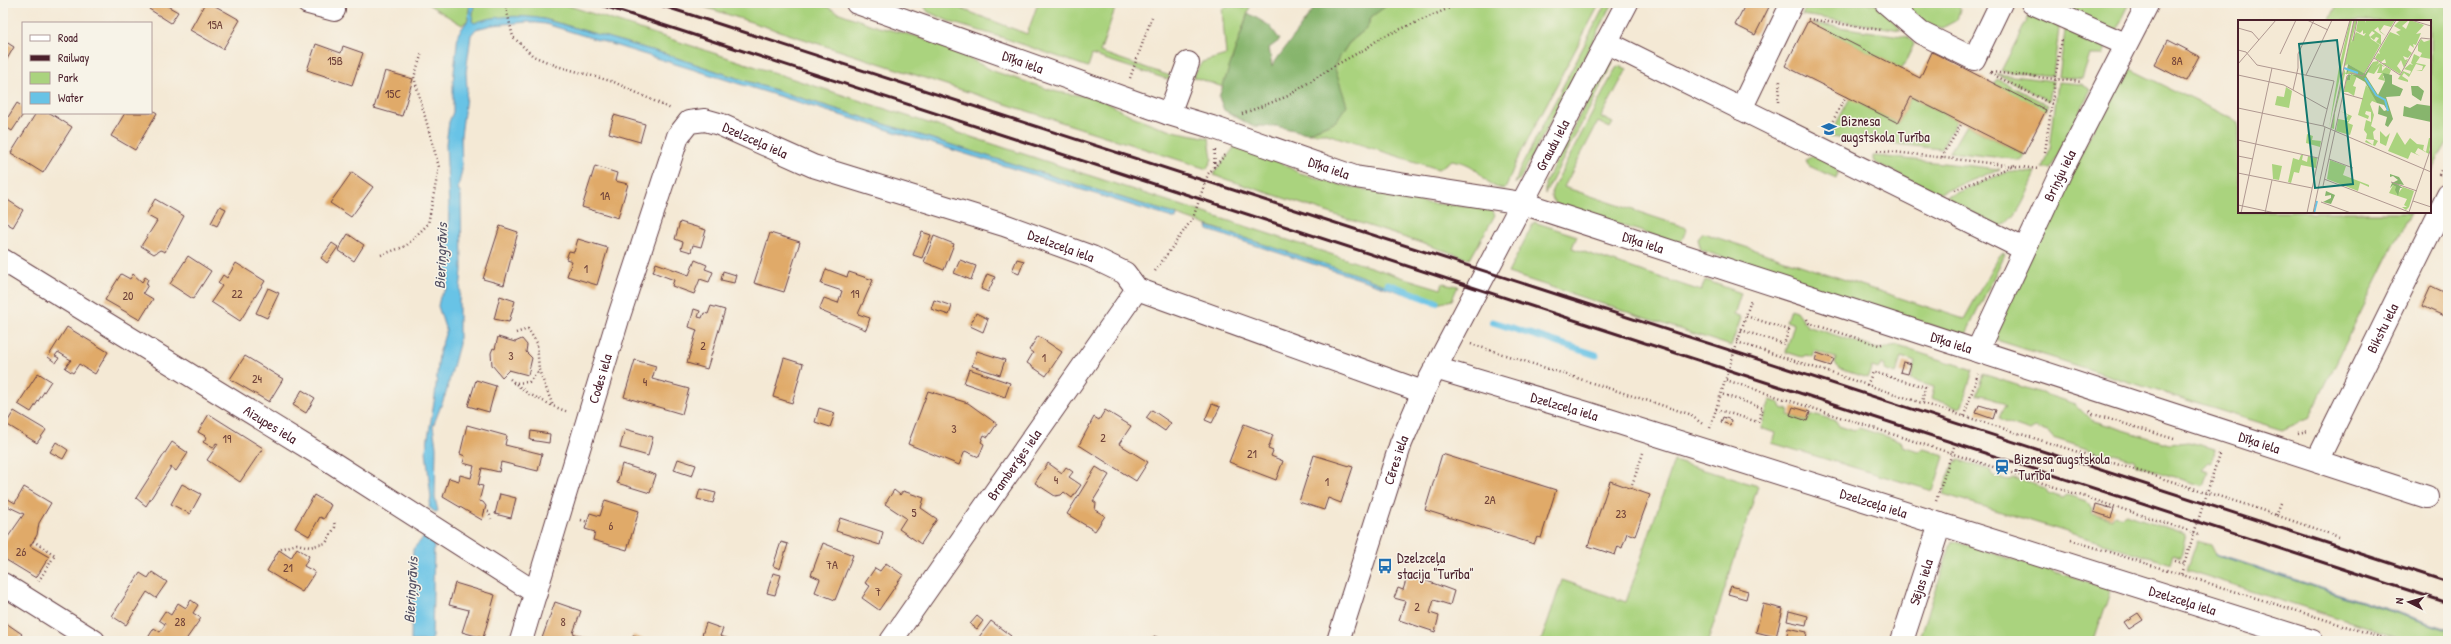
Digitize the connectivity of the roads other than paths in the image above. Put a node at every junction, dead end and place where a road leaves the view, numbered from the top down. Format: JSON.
{"nodes":[{"id":1,"x":308,"y":3,"type":"edge"},
{"id":2,"x":857,"y":3,"type":"edge"},
{"id":3,"x":1627,"y":3,"type":"edge"},
{"id":4,"x":1886,"y":3,"type":"edge"},
{"id":5,"x":2001,"y":3,"type":"edge"},
{"id":6,"x":2032,"y":3,"type":"edge"},
{"id":7,"x":2148,"y":3,"type":"edge"},
{"id":8,"x":1789,"y":9,"type":"edge"},
{"id":9,"x":334,"y":10,"type":"dead end"},
{"id":10,"x":903,"y":11,"type":"edge"},
{"id":11,"x":1606,"y":42,"type":"junction"},
{"id":12,"x":2125,"y":44,"type":"junction"},
{"id":13,"x":1188,"y":63,"type":"dead end"},
{"id":14,"x":1741,"y":109,"type":"junction"},
{"id":15,"x":1169,"y":114,"type":"junction"},
{"id":16,"x":689,"y":122,"type":"joint"},
{"id":17,"x":2446,"y":202,"type":"edge"},
{"id":18,"x":1522,"y":203,"type":"junction"},
{"id":19,"x":2024,"y":249,"type":"junction"},
{"id":20,"x":3,"y":260,"type":"edge"},
{"id":21,"x":1479,"y":288,"type":"joint"},
{"id":22,"x":1139,"y":290,"type":"junction"},
{"id":23,"x":1977,"y":351,"type":"junction"},
{"id":24,"x":1435,"y":368,"type":"junction"},
{"id":25,"x":1423,"y":392,"type":"junction"},
{"id":26,"x":2317,"y":461,"type":"junction"},
{"id":27,"x":2427,"y":497,"type":"dead end"},
{"id":28,"x":1938,"y":514,"type":"junction"},
{"id":29,"x":3,"y":584,"type":"edge"},
{"id":30,"x":536,"y":593,"type":"junction"},
{"id":31,"x":94,"y":641,"type":"edge"},
{"id":32,"x":521,"y":641,"type":"edge"},
{"id":33,"x":891,"y":641,"type":"edge"},
{"id":34,"x":1338,"y":641,"type":"edge"},
{"id":35,"x":1902,"y":641,"type":"edge"},
{"id":36,"x":2312,"y":641,"type":"edge"}],
"edges":[{"from":1,"to":9,"type":"street"},
{"from":2,"to":10,"type":"street","name":"Dīķa iela"},
{"from":3,"to":11,"type":"street","name":"Graudu iela"},
{"from":4,"to":5,"type":"street"},
{"from":6,"to":12,"type":"street"},
{"from":7,"to":12,"type":"street","name":"Briņģu iela"},
{"from":8,"to":14,"type":"street"},
{"from":10,"to":15,"type":"street","name":"Dīķa iela"},
{"from":11,"to":14,"type":"street"},
{"from":11,"to":18,"type":"street","name":"Graudu iela"},
{"from":12,"to":19,"type":"street","name":"Briņģu iela"},
{"from":13,"to":15,"type":"street"},
{"from":14,"to":19,"type":"street"},
{"from":15,"to":18,"type":"street","name":"Dīķa iela"},
{"from":16,"to":22,"type":"street","name":"Dzelzceļa iela"},
{"from":16,"to":30,"type":"street","name":"Codes iela"},
{"from":17,"to":26,"type":"street","name":"Bikstu iela"},
{"from":18,"to":21,"type":"street","name":"Graudu iela"},
{"from":18,"to":23,"type":"street","name":"Dīķa iela"},
{"from":19,"to":23,"type":"street","name":"Briņģu iela"},
{"from":20,"to":30,"type":"street","name":"Aizupes iela"},
{"from":21,"to":24,"type":"street","name":"Cēres iela"},
{"from":22,"to":25,"type":"street"},
{"from":22,"to":33,"type":"street","name":"Bramberģes iela"},
{"from":23,"to":26,"type":"street","name":"Dīķa iela"},
{"from":24,"to":25,"type":"street","name":"Cēres iela"},
{"from":24,"to":28,"type":"street","name":"Dzelzceļa iela"},
{"from":25,"to":34,"type":"street","name":"Cēres iela"},
{"from":26,"to":27,"type":"street","name":"Dīķa iela"},
{"from":28,"to":35,"type":"street","name":"Sējas iela"},
{"from":28,"to":36,"type":"street","name":"Dzelzceļa iela"},
{"from":29,"to":31,"type":"street"},
{"from":30,"to":32,"type":"street","name":"Codes iela"}]}
